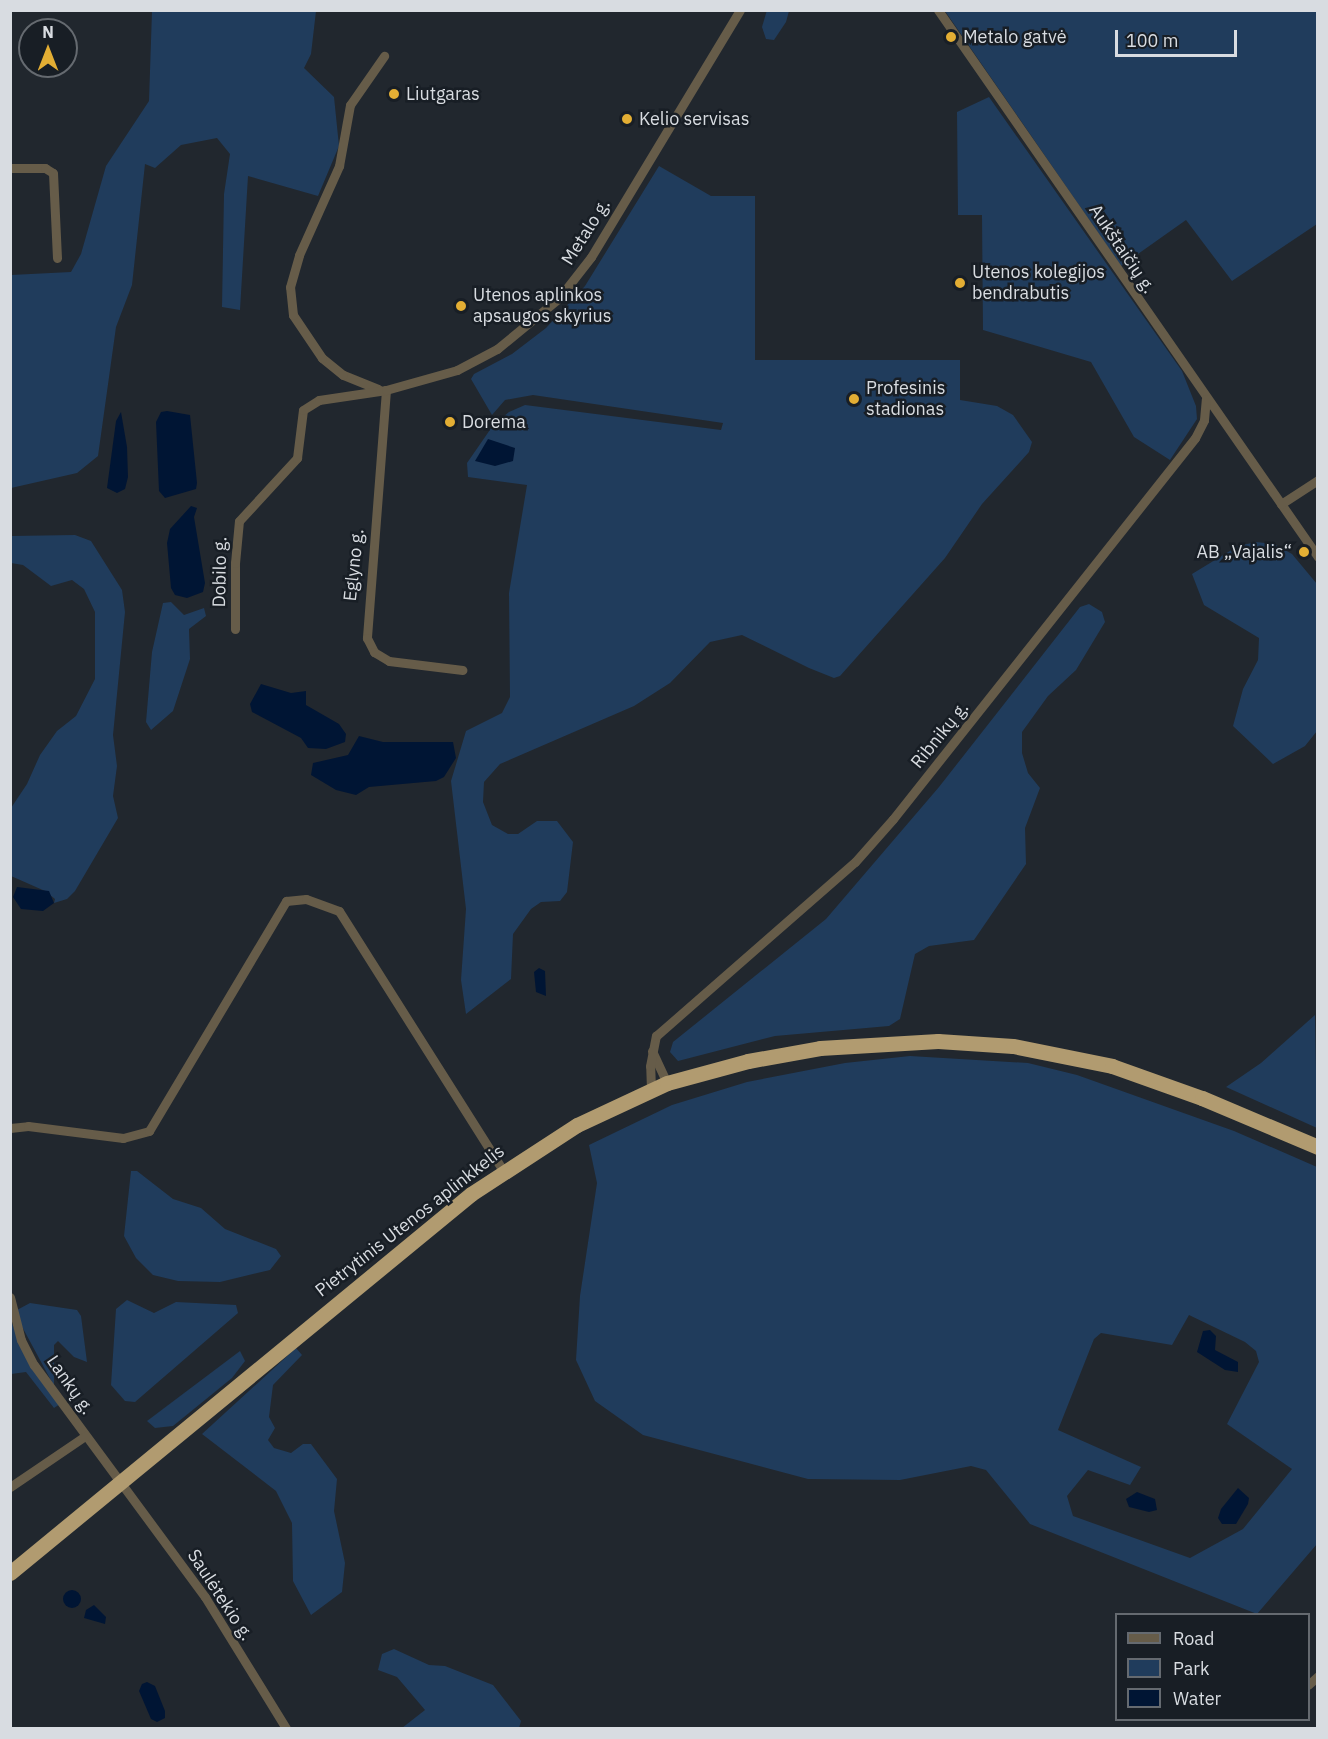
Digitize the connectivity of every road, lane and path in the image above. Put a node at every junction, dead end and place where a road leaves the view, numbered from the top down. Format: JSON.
{"nodes":[{"id":1,"x":740,"y":10,"type":"edge"},
{"id":2,"x":938,"y":10,"type":"edge"},
{"id":3,"x":384,"y":56,"type":"dead end"},
{"id":4,"x":10,"y":168,"type":"edge"},
{"id":5,"x":57,"y":258,"type":"dead end"},
{"id":6,"x":386,"y":390,"type":"junction"},
{"id":7,"x":1206,"y":399,"type":"junction"},
{"id":8,"x":1317,"y":480,"type":"edge"},
{"id":9,"x":1281,"y":504,"type":"junction"},
{"id":10,"x":1317,"y":557,"type":"edge"},
{"id":11,"x":235,"y":630,"type":"dead end"},
{"id":12,"x":462,"y":670,"type":"dead end"},
{"id":13,"x":652,"y":1051,"type":"junction"},
{"id":14,"x":667,"y":1083,"type":"junction"},
{"id":15,"x":651,"y":1089,"type":"junction"},
{"id":16,"x":10,"y":1128,"type":"edge"},
{"id":17,"x":1317,"y":1148,"type":"edge"},
{"id":18,"x":503,"y":1170,"type":"junction"},
{"id":19,"x":10,"y":1297,"type":"edge"},
{"id":20,"x":85,"y":1436,"type":"junction"},
{"id":21,"x":122,"y":1484,"type":"junction"},
{"id":22,"x":10,"y":1487,"type":"edge"},
{"id":23,"x":10,"y":1573,"type":"edge"},
{"id":24,"x":286,"y":1728,"type":"edge"}],
"edges":[{"from":1,"to":6,"type":"street","name":"Metalo g."},
{"from":2,"to":7,"type":"street","name":"Aukštaičių g."},
{"from":3,"to":6,"type":"street"},
{"from":4,"to":5,"type":"street"},
{"from":6,"to":11,"type":"street","name":"Dobilo g."},
{"from":6,"to":12,"type":"street","name":"Eglyno g."},
{"from":7,"to":9,"type":"street","name":"Aukštaičių g."},
{"from":7,"to":13,"type":"street","name":"Ribnikų g."},
{"from":8,"to":9,"type":"street"},
{"from":9,"to":10,"type":"street","name":"Aukštaičių g."},
{"from":13,"to":14,"type":"street"},
{"from":13,"to":15,"type":"street"},
{"from":14,"to":15,"type":"highway","name":"Pietrytinis Utenos aplinkkelis"},
{"from":14,"to":17,"type":"highway","name":"Pietrytinis Utenos aplinkkelis"},
{"from":15,"to":18,"type":"highway","name":"Pietrytinis Utenos aplinkkelis"},
{"from":16,"to":18,"type":"street"},
{"from":18,"to":21,"type":"highway","name":"Pietrytinis Utenos aplinkkelis"},
{"from":19,"to":20,"type":"street","name":"Lankų g."},
{"from":20,"to":21,"type":"street","name":"Lankų g."},
{"from":20,"to":22,"type":"street"},
{"from":21,"to":23,"type":"highway","name":"Pietrytinis Utenos aplinkkelis"},
{"from":21,"to":24,"type":"street","name":"Saulėtekio g."}]}
